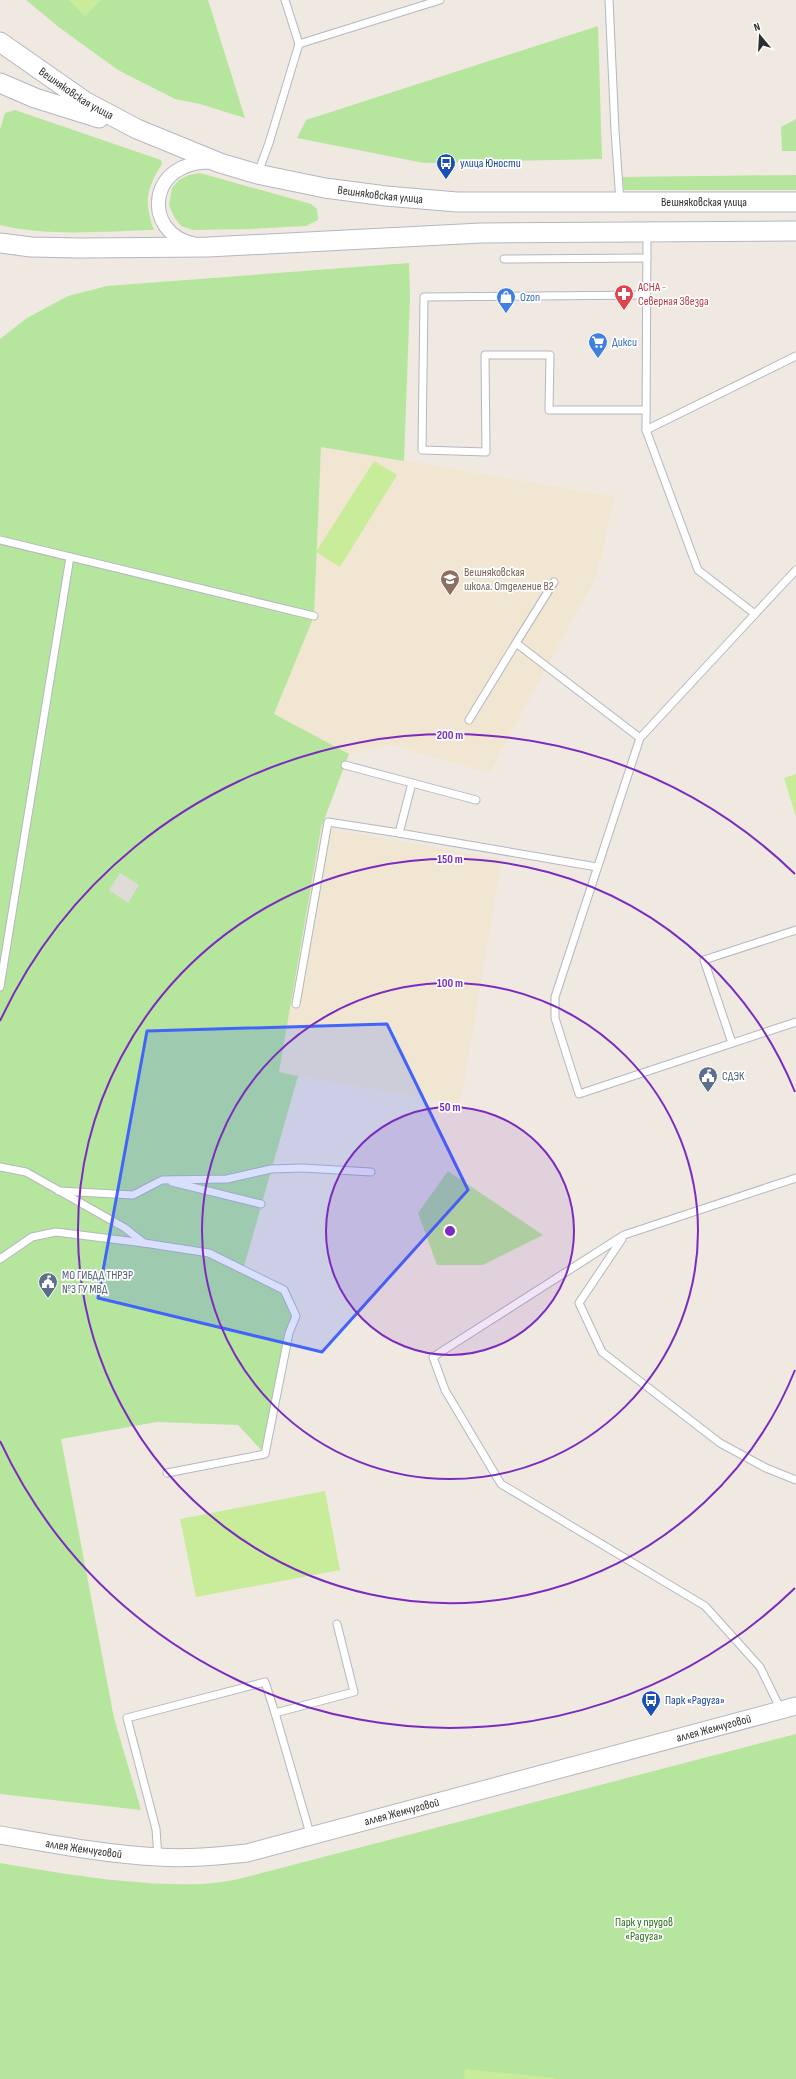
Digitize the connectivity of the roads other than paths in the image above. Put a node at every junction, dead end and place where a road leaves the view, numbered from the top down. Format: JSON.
{"nodes":[{"id":1,"x":285,"y":0,"type":"edge"},
{"id":2,"x":440,"y":0,"type":"edge"},
{"id":3,"x":609,"y":0,"type":"edge"},
{"id":4,"x":299,"y":44,"type":"junction"},
{"id":5,"x":1,"y":49,"type":"edge"},
{"id":6,"x":0,"y":83,"type":"edge"},
{"id":7,"x":137,"y":129,"type":"junction"},
{"id":8,"x":220,"y":163,"type":"junction"},
{"id":9,"x":257,"y":174,"type":"junction"},
{"id":10,"x":620,"y":202,"type":"junction"},
{"id":11,"x":796,"y":202,"type":"edge"},
{"id":12,"x":647,"y":231,"type":"junction"},
{"id":13,"x":796,"y":231,"type":"edge"},
{"id":14,"x":0,"y":243,"type":"edge"},
{"id":15,"x":208,"y":247,"type":"junction"},
{"id":16,"x":647,"y":258,"type":"junction"},
{"id":17,"x":504,"y":259,"type":"dead end"},
{"id":18,"x":646,"y":295,"type":"junction"},
{"id":19,"x":796,"y":356,"type":"edge"},
{"id":20,"x":646,"y":410,"type":"junction"},
{"id":21,"x":646,"y":430,"type":"junction"},
{"id":22,"x":0,"y":540,"type":"edge"},
{"id":23,"x":70,"y":557,"type":"junction"},
{"id":24,"x":796,"y":570,"type":"edge"},
{"id":25,"x":554,"y":582,"type":"dead end"},
{"id":26,"x":755,"y":614,"type":"junction"},
{"id":27,"x":314,"y":616,"type":"dead end"},
{"id":28,"x":516,"y":644,"type":"junction"},
{"id":29,"x":469,"y":720,"type":"dead end"},
{"id":30,"x":640,"y":738,"type":"junction"},
{"id":31,"x":345,"y":765,"type":"dead end"},
{"id":32,"x":412,"y":783,"type":"junction"},
{"id":33,"x":476,"y":800,"type":"dead end"},
{"id":34,"x":399,"y":833,"type":"junction"},
{"id":35,"x":597,"y":867,"type":"junction"},
{"id":36,"x":796,"y":930,"type":"edge"},
{"id":37,"x":0,"y":987,"type":"edge"},
{"id":38,"x":296,"y":1004,"type":"dead end"},
{"id":39,"x":796,"y":1022,"type":"edge"},
{"id":40,"x":732,"y":1043,"type":"junction"},
{"id":41,"x":0,"y":1167,"type":"edge"},
{"id":42,"x":371,"y":1172,"type":"dead end"},
{"id":43,"x":796,"y":1178,"type":"edge"},
{"id":44,"x":162,"y":1180,"type":"junction"},
{"id":45,"x":59,"y":1191,"type":"junction"},
{"id":46,"x":261,"y":1204,"type":"dead end"},
{"id":47,"x":624,"y":1236,"type":"junction"},
{"id":48,"x":144,"y":1243,"type":"junction"},
{"id":49,"x":0,"y":1259,"type":"edge"},
{"id":50,"x":167,"y":1473,"type":"dead end"},
{"id":51,"x":796,"y":1480,"type":"edge"},
{"id":52,"x":337,"y":1624,"type":"dead end"},
{"id":53,"x":788,"y":1708,"type":"edge"},
{"id":54,"x":275,"y":1713,"type":"junction"},
{"id":55,"x":0,"y":1835,"type":"edge"},
{"id":56,"x":311,"y":1837,"type":"junction"},
{"id":57,"x":158,"y":1857,"type":"junction"}],
"edges":[{"from":1,"to":4,"type":"lane"},
{"from":2,"to":4,"type":"lane"},
{"from":3,"to":10,"type":"lane"},
{"from":4,"to":9,"type":"lane"},
{"from":5,"to":7,"type":"main road","name":"Вешняковская улица"},
{"from":6,"to":7,"type":"main road"},
{"from":7,"to":8,"type":"main road","name":"Вешняковская улица"},
{"from":8,"to":9,"type":"main road","name":"Вешняковская улица"},
{"from":8,"to":15,"type":"street"},
{"from":9,"to":10,"type":"main road","name":"Вешняковская улица"},
{"from":10,"to":11,"type":"main road","name":"Вешняковская улица"},
{"from":12,"to":13,"type":"main road"},
{"from":12,"to":15,"type":"main road"},
{"from":12,"to":16,"type":"lane"},
{"from":14,"to":15,"type":"main road"},
{"from":16,"to":17,"type":"lane"},
{"from":16,"to":18,"type":"lane"},
{"from":18,"to":20,"type":"lane"},
{"from":18,"to":20,"type":"lane"},
{"from":19,"to":21,"type":"lane"},
{"from":20,"to":21,"type":"lane"},
{"from":21,"to":26,"type":"lane"},
{"from":22,"to":23,"type":"lane"},
{"from":23,"to":27,"type":"lane"},
{"from":23,"to":37,"type":"lane"},
{"from":24,"to":26,"type":"lane"},
{"from":25,"to":28,"type":"lane"},
{"from":26,"to":30,"type":"lane"},
{"from":28,"to":29,"type":"lane"},
{"from":28,"to":30,"type":"lane"},
{"from":30,"to":35,"type":"lane"},
{"from":31,"to":32,"type":"lane"},
{"from":32,"to":33,"type":"lane"},
{"from":32,"to":34,"type":"lane"},
{"from":34,"to":35,"type":"lane"},
{"from":34,"to":38,"type":"lane"},
{"from":35,"to":40,"type":"lane"},
{"from":36,"to":40,"type":"lane"},
{"from":39,"to":40,"type":"lane"},
{"from":41,"to":45,"type":"lane"},
{"from":42,"to":44,"type":"lane"},
{"from":43,"to":47,"type":"lane"},
{"from":44,"to":45,"type":"lane"},
{"from":44,"to":46,"type":"lane"},
{"from":45,"to":48,"type":"lane"},
{"from":47,"to":51,"type":"lane"},
{"from":47,"to":53,"type":"lane"},
{"from":48,"to":49,"type":"lane"},
{"from":48,"to":50,"type":"lane"},
{"from":52,"to":54,"type":"lane"},
{"from":53,"to":56,"type":"street","name":"аллея Жемчуговой"},
{"from":54,"to":56,"type":"lane"},
{"from":54,"to":57,"type":"lane"},
{"from":55,"to":57,"type":"street","name":"аллея Жемчуговой"},
{"from":56,"to":57,"type":"street","name":"аллея Жемчуговой"}]}
